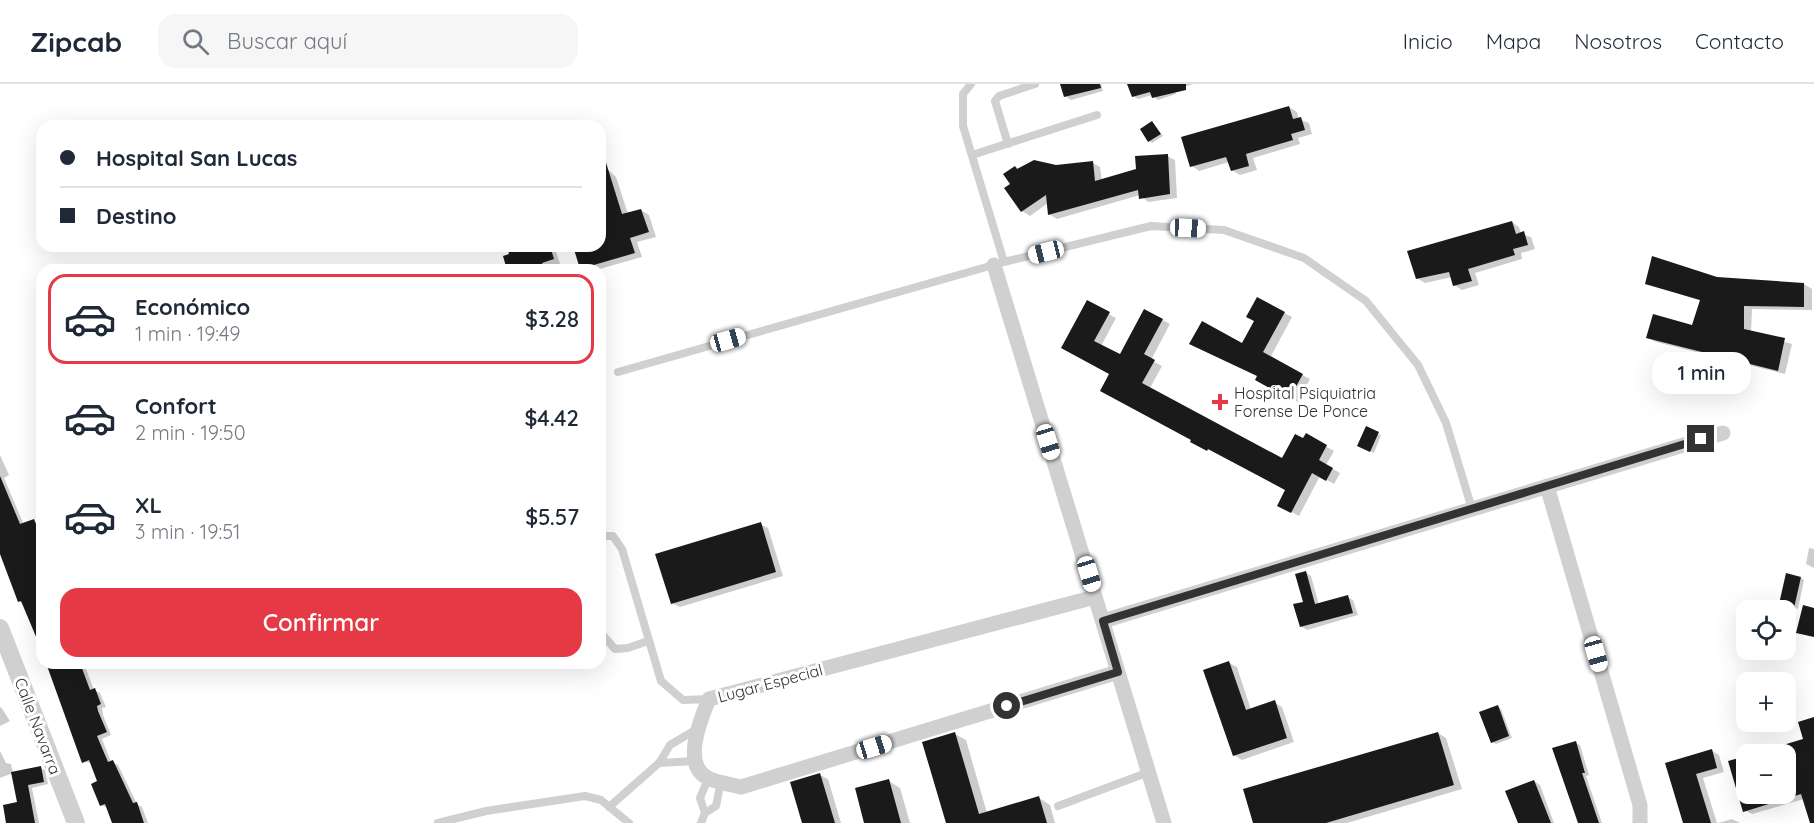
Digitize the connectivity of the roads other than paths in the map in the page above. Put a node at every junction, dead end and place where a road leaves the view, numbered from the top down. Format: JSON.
{"nodes":[{"id":1,"x":971,"y":84,"type":"edge"},
{"id":2,"x":1035,"y":84,"type":"edge"},
{"id":3,"x":1097,"y":115,"type":"dead end"},
{"id":4,"x":1008,"y":144,"type":"junction"},
{"id":5,"x":972,"y":155,"type":"junction"},
{"id":6,"x":999,"y":264,"type":"junction"},
{"id":7,"x":618,"y":372,"type":"dead end"},
{"id":8,"x":1723,"y":433,"type":"dead end"},
{"id":9,"x":1547,"y":486,"type":"junction"},
{"id":10,"x":1472,"y":509,"type":"junction"},
{"id":11,"x":606,"y":536,"type":"edge"},
{"id":12,"x":1095,"y":597,"type":"junction"},
{"id":13,"x":1103,"y":621,"type":"junction"},
{"id":14,"x":0,"y":628,"type":"edge"},
{"id":15,"x":606,"y":639,"type":"edge"},
{"id":16,"x":648,"y":641,"type":"junction"},
{"id":17,"x":1118,"y":672,"type":"junction"},
{"id":18,"x":709,"y":699,"type":"junction"},
{"id":19,"x":697,"y":729,"type":"junction"},
{"id":20,"x":695,"y":761,"type":"junction"},
{"id":21,"x":659,"y":763,"type":"junction"},
{"id":22,"x":1149,"y":772,"type":"junction"},
{"id":23,"x":714,"y":780,"type":"junction"},
{"id":24,"x":1058,"y":806,"type":"dead end"},
{"id":25,"x":609,"y":807,"type":"junction"},
{"id":26,"x":705,"y":813,"type":"junction"},
{"id":27,"x":76,"y":823,"type":"edge"},
{"id":28,"x":438,"y":823,"type":"edge"},
{"id":29,"x":629,"y":823,"type":"edge"},
{"id":30,"x":701,"y":823,"type":"edge"},
{"id":31,"x":1164,"y":823,"type":"edge"},
{"id":32,"x":1640,"y":823,"type":"edge"}],
"edges":[{"from":1,"to":5,"type":"lane"},
{"from":2,"to":4,"type":"lane"},
{"from":3,"to":4,"type":"lane"},
{"from":4,"to":5,"type":"lane"},
{"from":5,"to":6,"type":"lane"},
{"from":6,"to":7,"type":"lane"},
{"from":6,"to":10,"type":"lane"},
{"from":6,"to":12,"type":"street"},
{"from":8,"to":9,"type":"street"},
{"from":9,"to":10,"type":"street"},
{"from":9,"to":32,"type":"street"},
{"from":10,"to":13,"type":"street"},
{"from":11,"to":16,"type":"lane"},
{"from":12,"to":13,"type":"street"},
{"from":12,"to":18,"type":"street","name":"Lugar Especial"},
{"from":13,"to":17,"type":"street"},
{"from":14,"to":27,"type":"street","name":"Calle Navarra"},
{"from":15,"to":16,"type":"lane"},
{"from":16,"to":18,"type":"lane"},
{"from":17,"to":22,"type":"street"},
{"from":17,"to":23,"type":"street"},
{"from":18,"to":19,"type":"street","name":"Lugar Especial"},
{"from":19,"to":20,"type":"street","name":"Lugar Especial"},
{"from":19,"to":21,"type":"lane"},
{"from":20,"to":21,"type":"lane"},
{"from":20,"to":23,"type":"street"},
{"from":21,"to":25,"type":"lane"},
{"from":22,"to":24,"type":"lane"},
{"from":22,"to":31,"type":"street"},
{"from":23,"to":26,"type":"lane"},
{"from":23,"to":26,"type":"lane"},
{"from":25,"to":28,"type":"lane"},
{"from":25,"to":29,"type":"lane"},
{"from":26,"to":30,"type":"lane"}]}
